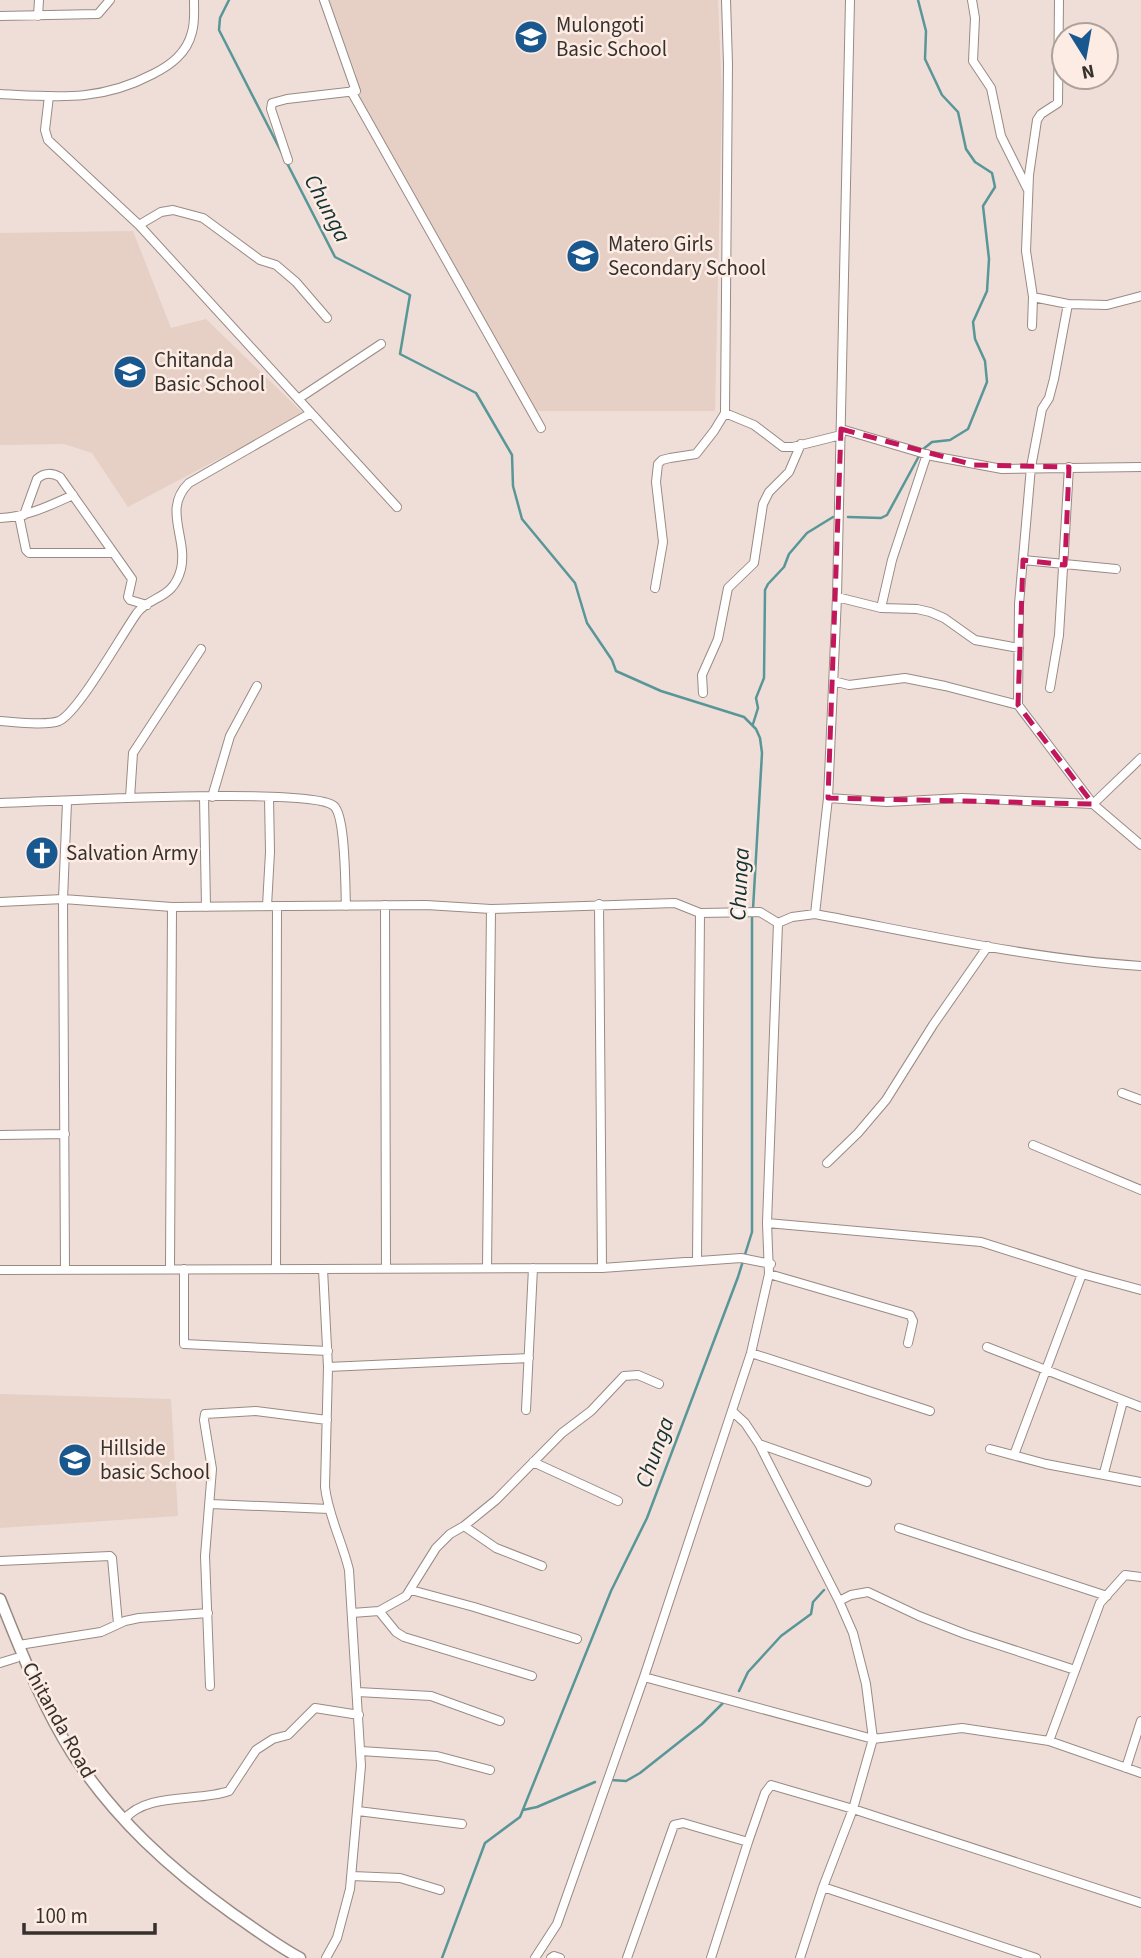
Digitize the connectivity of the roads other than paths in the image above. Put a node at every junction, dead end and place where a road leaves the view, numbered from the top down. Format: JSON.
{"nodes":[{"id":1,"x":38,"y":0,"type":"edge"},
{"id":2,"x":110,"y":0,"type":"edge"},
{"id":3,"x":194,"y":0,"type":"edge"},
{"id":4,"x":324,"y":0,"type":"edge"},
{"id":5,"x":726,"y":0,"type":"edge"},
{"id":6,"x":850,"y":0,"type":"edge"},
{"id":7,"x":972,"y":0,"type":"edge"},
{"id":8,"x":1059,"y":0,"type":"edge"},
{"id":9,"x":0,"y":16,"type":"edge"},
{"id":10,"x":38,"y":16,"type":"junction"},
{"id":11,"x":351,"y":91,"type":"junction"},
{"id":12,"x":0,"y":94,"type":"edge"},
{"id":13,"x":49,"y":96,"type":"junction"},
{"id":14,"x":288,"y":159,"type":"dead end"},
{"id":15,"x":1029,"y":191,"type":"junction"},
{"id":16,"x":139,"y":225,"type":"junction"},
{"id":17,"x":1141,"y":296,"type":"edge"},
{"id":18,"x":1033,"y":297,"type":"junction"},
{"id":19,"x":1068,"y":304,"type":"junction"},
{"id":20,"x":327,"y":317,"type":"dead end"},
{"id":21,"x":1032,"y":326,"type":"dead end"},
{"id":22,"x":381,"y":344,"type":"dead end"},
{"id":23,"x":298,"y":399,"type":"junction"},
{"id":24,"x":311,"y":413,"type":"junction"},
{"id":25,"x":725,"y":413,"type":"junction"},
{"id":26,"x":541,"y":428,"type":"dead end"},
{"id":27,"x":841,"y":432,"type":"junction"},
{"id":28,"x":801,"y":444,"type":"junction"},
{"id":29,"x":927,"y":454,"type":"junction"},
{"id":30,"x":1031,"y":467,"type":"junction"},
{"id":31,"x":1069,"y":467,"type":"junction"},
{"id":32,"x":1141,"y":467,"type":"edge"},
{"id":33,"x":73,"y":495,"type":"junction"},
{"id":34,"x":397,"y":507,"type":"dead end"},
{"id":35,"x":21,"y":516,"type":"junction"},
{"id":36,"x":0,"y":518,"type":"edge"},
{"id":37,"x":113,"y":553,"type":"junction"},
{"id":38,"x":1023,"y":560,"type":"junction"},
{"id":39,"x":1065,"y":565,"type":"junction"},
{"id":40,"x":1116,"y":569,"type":"dead end"},
{"id":41,"x":655,"y":588,"type":"dead end"},
{"id":42,"x":837,"y":597,"type":"junction"},
{"id":43,"x":148,"y":605,"type":"junction"},
{"id":44,"x":881,"y":608,"type":"junction"},
{"id":45,"x":1019,"y":648,"type":"junction"},
{"id":46,"x":201,"y":649,"type":"dead end"},
{"id":47,"x":833,"y":681,"type":"junction"},
{"id":48,"x":257,"y":686,"type":"dead end"},
{"id":49,"x":1050,"y":688,"type":"dead end"},
{"id":50,"x":703,"y":693,"type":"dead end"},
{"id":51,"x":1018,"y":705,"type":"junction"},
{"id":52,"x":0,"y":722,"type":"edge"},
{"id":53,"x":1141,"y":758,"type":"edge"},
{"id":54,"x":208,"y":797,"type":"junction"},
{"id":55,"x":269,"y":797,"type":"junction"},
{"id":56,"x":828,"y":797,"type":"junction"},
{"id":57,"x":130,"y":798,"type":"junction"},
{"id":58,"x":67,"y":802,"type":"junction"},
{"id":59,"x":0,"y":803,"type":"edge"},
{"id":60,"x":1093,"y":804,"type":"junction"},
{"id":61,"x":1141,"y":845,"type":"edge"},
{"id":62,"x":63,"y":899,"type":"junction"},
{"id":63,"x":0,"y":902,"type":"edge"},
{"id":64,"x":599,"y":904,"type":"junction"},
{"id":65,"x":346,"y":905,"type":"junction"},
{"id":66,"x":385,"y":905,"type":"junction"},
{"id":67,"x":267,"y":906,"type":"junction"},
{"id":68,"x":278,"y":906,"type":"junction"},
{"id":69,"x":172,"y":907,"type":"junction"},
{"id":70,"x":206,"y":907,"type":"junction"},
{"id":71,"x":491,"y":909,"type":"junction"},
{"id":72,"x":700,"y":913,"type":"junction"},
{"id":73,"x":815,"y":914,"type":"junction"},
{"id":74,"x":778,"y":923,"type":"junction"},
{"id":75,"x":988,"y":946,"type":"junction"},
{"id":76,"x":1141,"y":966,"type":"edge"},
{"id":77,"x":1122,"y":1093,"type":"dead end"},
{"id":78,"x":1141,"y":1100,"type":"edge"},
{"id":79,"x":65,"y":1134,"type":"junction"},
{"id":80,"x":0,"y":1135,"type":"edge"},
{"id":81,"x":1033,"y":1145,"type":"dead end"},
{"id":82,"x":827,"y":1163,"type":"dead end"},
{"id":83,"x":1141,"y":1190,"type":"edge"},
{"id":84,"x":767,"y":1223,"type":"junction"},
{"id":85,"x":697,"y":1261,"type":"junction"},
{"id":86,"x":771,"y":1264,"type":"junction"},
{"id":87,"x":276,"y":1268,"type":"junction"},
{"id":88,"x":487,"y":1268,"type":"junction"},
{"id":89,"x":533,"y":1268,"type":"junction"},
{"id":90,"x":602,"y":1268,"type":"junction"},
{"id":91,"x":65,"y":1269,"type":"junction"},
{"id":92,"x":170,"y":1269,"type":"junction"},
{"id":93,"x":184,"y":1269,"type":"junction"},
{"id":94,"x":323,"y":1269,"type":"junction"},
{"id":95,"x":386,"y":1269,"type":"junction"},
{"id":96,"x":0,"y":1270,"type":"edge"},
{"id":97,"x":769,"y":1273,"type":"junction"},
{"id":98,"x":1082,"y":1275,"type":"junction"},
{"id":99,"x":1141,"y":1290,"type":"edge"},
{"id":100,"x":908,"y":1343,"type":"dead end"},
{"id":101,"x":987,"y":1348,"type":"dead end"},
{"id":102,"x":328,"y":1351,"type":"junction"},
{"id":103,"x":751,"y":1353,"type":"junction"},
{"id":104,"x":528,"y":1358,"type":"junction"},
{"id":105,"x":328,"y":1367,"type":"junction"},
{"id":106,"x":1046,"y":1371,"type":"junction"},
{"id":107,"x":659,"y":1384,"type":"dead end"},
{"id":108,"x":1123,"y":1401,"type":"junction"},
{"id":109,"x":1141,"y":1407,"type":"edge"},
{"id":110,"x":526,"y":1410,"type":"dead end"},
{"id":111,"x":732,"y":1411,"type":"junction"},
{"id":112,"x":930,"y":1411,"type":"dead end"},
{"id":113,"x":327,"y":1420,"type":"junction"},
{"id":114,"x":759,"y":1444,"type":"junction"},
{"id":115,"x":990,"y":1449,"type":"dead end"},
{"id":116,"x":1014,"y":1455,"type":"junction"},
{"id":117,"x":533,"y":1462,"type":"junction"},
{"id":118,"x":1104,"y":1474,"type":"junction"},
{"id":119,"x":867,"y":1482,"type":"dead end"},
{"id":120,"x":1141,"y":1482,"type":"edge"},
{"id":121,"x":618,"y":1501,"type":"dead end"},
{"id":122,"x":211,"y":1504,"type":"junction"},
{"id":123,"x":329,"y":1509,"type":"junction"},
{"id":124,"x":464,"y":1526,"type":"junction"},
{"id":125,"x":899,"y":1528,"type":"dead end"},
{"id":126,"x":0,"y":1561,"type":"edge"},
{"id":127,"x":542,"y":1566,"type":"dead end"},
{"id":128,"x":1141,"y":1577,"type":"edge"},
{"id":129,"x":411,"y":1590,"type":"junction"},
{"id":130,"x":1107,"y":1596,"type":"junction"},
{"id":131,"x":0,"y":1599,"type":"edge"},
{"id":132,"x":839,"y":1601,"type":"junction"},
{"id":133,"x":379,"y":1611,"type":"junction"},
{"id":134,"x":208,"y":1613,"type":"junction"},
{"id":135,"x":352,"y":1613,"type":"junction"},
{"id":136,"x":118,"y":1624,"type":"junction"},
{"id":137,"x":577,"y":1639,"type":"dead end"},
{"id":138,"x":19,"y":1645,"type":"junction"},
{"id":139,"x":16,"y":1658,"type":"dead end"},
{"id":140,"x":0,"y":1663,"type":"edge"},
{"id":141,"x":1075,"y":1670,"type":"junction"},
{"id":142,"x":532,"y":1676,"type":"dead end"},
{"id":143,"x":644,"y":1677,"type":"junction"},
{"id":144,"x":210,"y":1686,"type":"dead end"},
{"id":145,"x":358,"y":1692,"type":"junction"},
{"id":146,"x":359,"y":1715,"type":"junction"},
{"id":147,"x":500,"y":1721,"type":"dead end"},
{"id":148,"x":1141,"y":1721,"type":"edge"},
{"id":149,"x":873,"y":1739,"type":"junction"},
{"id":150,"x":1049,"y":1741,"type":"junction"},
{"id":151,"x":361,"y":1751,"type":"junction"},
{"id":152,"x":1126,"y":1768,"type":"junction"},
{"id":153,"x":490,"y":1770,"type":"dead end"},
{"id":154,"x":1141,"y":1773,"type":"edge"},
{"id":155,"x":853,"y":1809,"type":"junction"},
{"id":156,"x":358,"y":1811,"type":"junction"},
{"id":157,"x":124,"y":1820,"type":"junction"},
{"id":158,"x":462,"y":1824,"type":"dead end"},
{"id":159,"x":748,"y":1842,"type":"junction"},
{"id":160,"x":352,"y":1877,"type":"junction"},
{"id":161,"x":822,"y":1886,"type":"junction"},
{"id":162,"x":440,"y":1890,"type":"dead end"},
{"id":163,"x":1141,"y":1903,"type":"edge"},
{"id":164,"x":300,"y":1958,"type":"edge"},
{"id":165,"x":326,"y":1958,"type":"edge"},
{"id":166,"x":535,"y":1958,"type":"edge"},
{"id":167,"x":551,"y":1958,"type":"edge"},
{"id":168,"x":560,"y":1958,"type":"edge"},
{"id":169,"x":627,"y":1958,"type":"edge"},
{"id":170,"x":712,"y":1958,"type":"edge"},
{"id":171,"x":800,"y":1958,"type":"edge"},
{"id":172,"x":1036,"y":1958,"type":"edge"}],
"edges":[{"from":1,"to":10,"type":"street"},
{"from":2,"to":10,"type":"street"},
{"from":3,"to":13,"type":"street"},
{"from":4,"to":11,"type":"street"},
{"from":5,"to":25,"type":"street"},
{"from":6,"to":27,"type":"street"},
{"from":7,"to":15,"type":"street"},
{"from":8,"to":15,"type":"street"},
{"from":9,"to":10,"type":"street"},
{"from":11,"to":14,"type":"street"},
{"from":11,"to":26,"type":"street"},
{"from":12,"to":13,"type":"street"},
{"from":13,"to":16,"type":"street"},
{"from":15,"to":18,"type":"street"},
{"from":16,"to":20,"type":"street"},
{"from":16,"to":23,"type":"street"},
{"from":17,"to":19,"type":"street"},
{"from":18,"to":19,"type":"street"},
{"from":18,"to":21,"type":"street"},
{"from":19,"to":30,"type":"street"},
{"from":22,"to":23,"type":"street"},
{"from":23,"to":24,"type":"street"},
{"from":24,"to":34,"type":"street"},
{"from":24,"to":43,"type":"street"},
{"from":25,"to":28,"type":"street"},
{"from":25,"to":41,"type":"street"},
{"from":27,"to":28,"type":"street"},
{"from":27,"to":29,"type":"street"},
{"from":27,"to":42,"type":"street"},
{"from":28,"to":50,"type":"street"},
{"from":29,"to":30,"type":"street"},
{"from":29,"to":44,"type":"street"},
{"from":30,"to":31,"type":"street"},
{"from":30,"to":38,"type":"street"},
{"from":31,"to":32,"type":"street"},
{"from":31,"to":39,"type":"street"},
{"from":33,"to":35,"type":"street"},
{"from":33,"to":35,"type":"street"},
{"from":33,"to":37,"type":"street"},
{"from":35,"to":36,"type":"street"},
{"from":35,"to":37,"type":"street"},
{"from":37,"to":43,"type":"street"},
{"from":38,"to":39,"type":"street"},
{"from":38,"to":45,"type":"street"},
{"from":39,"to":40,"type":"street"},
{"from":39,"to":49,"type":"street"},
{"from":42,"to":44,"type":"street"},
{"from":42,"to":47,"type":"street"},
{"from":43,"to":52,"type":"street"},
{"from":44,"to":45,"type":"street"},
{"from":45,"to":51,"type":"street"},
{"from":46,"to":57,"type":"street"},
{"from":47,"to":51,"type":"street"},
{"from":47,"to":56,"type":"street"},
{"from":48,"to":54,"type":"street"},
{"from":51,"to":60,"type":"street"},
{"from":53,"to":60,"type":"street"},
{"from":54,"to":55,"type":"street"},
{"from":54,"to":57,"type":"street"},
{"from":54,"to":70,"type":"street"},
{"from":55,"to":65,"type":"street"},
{"from":55,"to":67,"type":"street"},
{"from":56,"to":60,"type":"street"},
{"from":56,"to":73,"type":"street"},
{"from":57,"to":58,"type":"street"},
{"from":58,"to":59,"type":"street"},
{"from":58,"to":62,"type":"street"},
{"from":60,"to":61,"type":"street"},
{"from":62,"to":63,"type":"street"},
{"from":62,"to":69,"type":"street"},
{"from":62,"to":79,"type":"street"},
{"from":64,"to":71,"type":"street"},
{"from":64,"to":72,"type":"street"},
{"from":64,"to":90,"type":"street"},
{"from":65,"to":66,"type":"street"},
{"from":65,"to":68,"type":"street"},
{"from":66,"to":71,"type":"street"},
{"from":66,"to":95,"type":"street"},
{"from":67,"to":68,"type":"street"},
{"from":67,"to":70,"type":"street"},
{"from":68,"to":87,"type":"street"},
{"from":69,"to":70,"type":"street"},
{"from":69,"to":92,"type":"street"},
{"from":71,"to":88,"type":"street"},
{"from":72,"to":74,"type":"street"},
{"from":72,"to":85,"type":"street"},
{"from":73,"to":74,"type":"street"},
{"from":73,"to":75,"type":"street"},
{"from":74,"to":84,"type":"street"},
{"from":75,"to":76,"type":"street"},
{"from":75,"to":82,"type":"street"},
{"from":77,"to":78,"type":"street"},
{"from":79,"to":80,"type":"street"},
{"from":79,"to":91,"type":"street"},
{"from":81,"to":83,"type":"street"},
{"from":84,"to":86,"type":"street"},
{"from":84,"to":98,"type":"street"},
{"from":85,"to":86,"type":"street"},
{"from":85,"to":90,"type":"street"},
{"from":86,"to":97,"type":"street"},
{"from":87,"to":93,"type":"street"},
{"from":87,"to":94,"type":"street"},
{"from":88,"to":89,"type":"street"},
{"from":88,"to":95,"type":"street"},
{"from":89,"to":90,"type":"street"},
{"from":89,"to":104,"type":"street"},
{"from":91,"to":92,"type":"street"},
{"from":91,"to":96,"type":"street"},
{"from":92,"to":93,"type":"street"},
{"from":93,"to":102,"type":"street"},
{"from":94,"to":95,"type":"street"},
{"from":94,"to":102,"type":"street"},
{"from":97,"to":100,"type":"street"},
{"from":97,"to":103,"type":"street"},
{"from":98,"to":99,"type":"street"},
{"from":98,"to":106,"type":"street"},
{"from":101,"to":106,"type":"street"},
{"from":102,"to":105,"type":"street"},
{"from":103,"to":111,"type":"street"},
{"from":103,"to":112,"type":"street"},
{"from":104,"to":105,"type":"street"},
{"from":104,"to":110,"type":"street"},
{"from":105,"to":113,"type":"street"},
{"from":106,"to":108,"type":"street"},
{"from":106,"to":116,"type":"street"},
{"from":107,"to":117,"type":"street"},
{"from":108,"to":109,"type":"street"},
{"from":108,"to":118,"type":"street"},
{"from":111,"to":114,"type":"street"},
{"from":111,"to":143,"type":"street"},
{"from":113,"to":122,"type":"street"},
{"from":113,"to":123,"type":"street"},
{"from":114,"to":119,"type":"street"},
{"from":114,"to":132,"type":"street"},
{"from":115,"to":116,"type":"street"},
{"from":116,"to":118,"type":"street"},
{"from":117,"to":121,"type":"street"},
{"from":117,"to":124,"type":"street"},
{"from":118,"to":120,"type":"street"},
{"from":122,"to":123,"type":"street"},
{"from":122,"to":134,"type":"street"},
{"from":123,"to":135,"type":"street"},
{"from":124,"to":127,"type":"street"},
{"from":124,"to":129,"type":"street"},
{"from":125,"to":130,"type":"street"},
{"from":126,"to":136,"type":"street"},
{"from":128,"to":130,"type":"street"},
{"from":129,"to":133,"type":"street"},
{"from":129,"to":137,"type":"street"},
{"from":130,"to":141,"type":"street"},
{"from":131,"to":138,"type":"street","name":"Chitanda Road"},
{"from":132,"to":141,"type":"street"},
{"from":132,"to":149,"type":"street"},
{"from":133,"to":135,"type":"street"},
{"from":133,"to":142,"type":"street"},
{"from":134,"to":136,"type":"street"},
{"from":134,"to":144,"type":"street"},
{"from":135,"to":145,"type":"street"},
{"from":136,"to":138,"type":"street"},
{"from":138,"to":157,"type":"street","name":"Chitanda Road"},
{"from":139,"to":140,"type":"street"},
{"from":141,"to":150,"type":"street"},
{"from":143,"to":149,"type":"street"},
{"from":143,"to":166,"type":"street"},
{"from":145,"to":146,"type":"street"},
{"from":145,"to":147,"type":"street"},
{"from":146,"to":151,"type":"street"},
{"from":146,"to":157,"type":"street"},
{"from":148,"to":152,"type":"street"},
{"from":149,"to":150,"type":"street"},
{"from":149,"to":155,"type":"street"},
{"from":150,"to":152,"type":"street"},
{"from":151,"to":153,"type":"street"},
{"from":151,"to":156,"type":"street"},
{"from":152,"to":154,"type":"street"},
{"from":155,"to":159,"type":"street"},
{"from":155,"to":161,"type":"street"},
{"from":155,"to":163,"type":"street"},
{"from":156,"to":158,"type":"street"},
{"from":156,"to":160,"type":"street"},
{"from":157,"to":164,"type":"street","name":"Chitanda Road"},
{"from":159,"to":169,"type":"street"},
{"from":159,"to":170,"type":"street"},
{"from":160,"to":162,"type":"street"},
{"from":160,"to":165,"type":"street"},
{"from":161,"to":171,"type":"street"},
{"from":161,"to":172,"type":"street"},
{"from":167,"to":168,"type":"street"}]}
